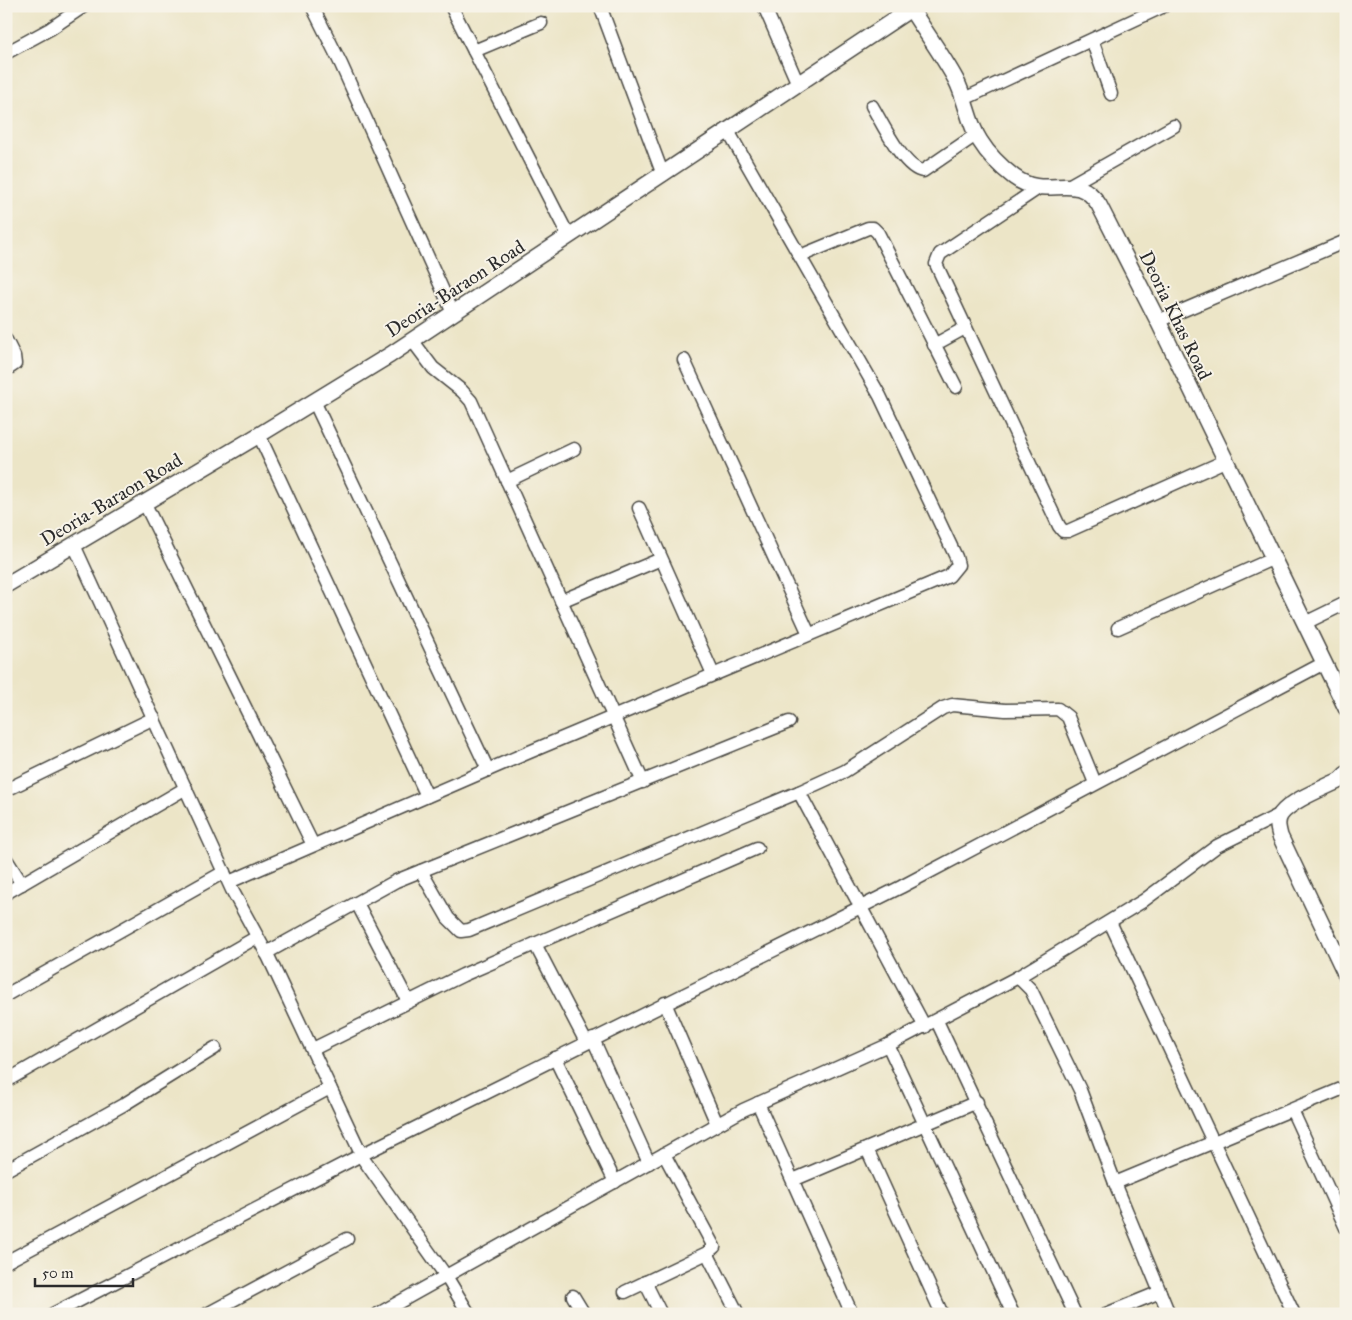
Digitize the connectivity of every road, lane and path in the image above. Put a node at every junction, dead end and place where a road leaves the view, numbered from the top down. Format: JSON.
{"nodes":[{"id":1,"x":84,"y":6,"type":"edge"},
{"id":2,"x":312,"y":6,"type":"edge"},
{"id":3,"x":451,"y":6,"type":"edge"},
{"id":4,"x":600,"y":6,"type":"edge"},
{"id":5,"x":764,"y":6,"type":"edge"},
{"id":6,"x":1164,"y":6,"type":"edge"},
{"id":7,"x":913,"y":8,"type":"edge"},
{"id":8,"x":541,"y":23,"type":"dead end"},
{"id":9,"x":1092,"y":40,"type":"junction"},
{"id":10,"x":474,"y":51,"type":"junction"},
{"id":11,"x":6,"y":53,"type":"edge"},
{"id":12,"x":798,"y":84,"type":"junction"},
{"id":13,"x":1111,"y":94,"type":"dead end"},
{"id":14,"x":964,"y":99,"type":"junction"},
{"id":15,"x":872,"y":106,"type":"dead end"},
{"id":16,"x":1174,"y":126,"type":"dead end"},
{"id":17,"x":728,"y":131,"type":"junction"},
{"id":18,"x":977,"y":134,"type":"junction"},
{"id":19,"x":663,"y":175,"type":"junction"},
{"id":20,"x":1070,"y":185,"type":"junction"},
{"id":21,"x":1040,"y":187,"type":"junction"},
{"id":22,"x":569,"y":237,"type":"junction"},
{"id":23,"x":1346,"y":241,"type":"edge"},
{"id":24,"x":800,"y":256,"type":"junction"},
{"id":25,"x":453,"y":313,"type":"junction"},
{"id":26,"x":1158,"y":321,"type":"junction"},
{"id":27,"x":965,"y":328,"type":"junction"},
{"id":28,"x":6,"y":340,"type":"edge"},
{"id":29,"x":412,"y":340,"type":"junction"},
{"id":30,"x":934,"y":344,"type":"junction"},
{"id":31,"x":684,"y":360,"type":"dead end"},
{"id":32,"x":6,"y":370,"type":"edge"},
{"id":33,"x":956,"y":387,"type":"dead end"},
{"id":34,"x":314,"y":402,"type":"junction"},
{"id":35,"x":259,"y":435,"type":"junction"},
{"id":36,"x":574,"y":449,"type":"dead end"},
{"id":37,"x":1225,"y":461,"type":"junction"},
{"id":38,"x":507,"y":481,"type":"junction"},
{"id":39,"x":144,"y":502,"type":"junction"},
{"id":40,"x":638,"y":508,"type":"dead end"},
{"id":41,"x":74,"y":544,"type":"junction"},
{"id":42,"x":661,"y":559,"type":"junction"},
{"id":43,"x":1272,"y":559,"type":"junction"},
{"id":44,"x":6,"y":585,"type":"edge"},
{"id":45,"x":561,"y":601,"type":"junction"},
{"id":46,"x":1346,"y":603,"type":"edge"},
{"id":47,"x":1305,"y":623,"type":"junction"},
{"id":48,"x":1118,"y":628,"type":"dead end"},
{"id":49,"x":809,"y":634,"type":"junction"},
{"id":50,"x":1324,"y":663,"type":"junction"},
{"id":51,"x":713,"y":674,"type":"junction"},
{"id":52,"x":1346,"y":708,"type":"edge"},
{"id":53,"x":614,"y":716,"type":"junction"},
{"id":54,"x":154,"y":718,"type":"junction"},
{"id":55,"x":789,"y":722,"type":"dead end"},
{"id":56,"x":488,"y":770,"type":"junction"},
{"id":57,"x":1346,"y":774,"type":"edge"},
{"id":58,"x":642,"y":782,"type":"junction"},
{"id":59,"x":1095,"y":783,"type":"junction"},
{"id":60,"x":186,"y":788,"type":"junction"},
{"id":61,"x":6,"y":790,"type":"edge"},
{"id":62,"x":799,"y":792,"type":"junction"},
{"id":63,"x":427,"y":796,"type":"junction"},
{"id":64,"x":1281,"y":814,"type":"junction"},
{"id":65,"x":313,"y":846,"type":"junction"},
{"id":66,"x":757,"y":848,"type":"dead end"},
{"id":67,"x":6,"y":859,"type":"edge"},
{"id":68,"x":421,"y":871,"type":"junction"},
{"id":69,"x":226,"y":877,"type":"junction"},
{"id":70,"x":22,"y":884,"type":"junction"},
{"id":71,"x":6,"y":893,"type":"edge"},
{"id":72,"x":357,"y":903,"type":"junction"},
{"id":73,"x":859,"y":907,"type":"junction"},
{"id":74,"x":1110,"y":922,"type":"junction"},
{"id":75,"x":258,"y":937,"type":"junction"},
{"id":76,"x":535,"y":944,"type":"junction"},
{"id":77,"x":266,"y":953,"type":"junction"},
{"id":78,"x":1346,"y":975,"type":"edge"},
{"id":79,"x":1018,"y":977,"type":"junction"},
{"id":80,"x":6,"y":995,"type":"edge"},
{"id":81,"x":408,"y":1002,"type":"junction"},
{"id":82,"x":665,"y":1003,"type":"junction"},
{"id":83,"x":937,"y":1021,"type":"junction"},
{"id":84,"x":925,"y":1027,"type":"junction"},
{"id":85,"x":590,"y":1040,"type":"junction"},
{"id":86,"x":888,"y":1045,"type":"junction"},
{"id":87,"x":215,"y":1048,"type":"dead end"},
{"id":88,"x":312,"y":1049,"type":"junction"},
{"id":89,"x":555,"y":1058,"type":"junction"},
{"id":90,"x":6,"y":1081,"type":"edge"},
{"id":91,"x":330,"y":1088,"type":"junction"},
{"id":92,"x":1346,"y":1088,"type":"edge"},
{"id":93,"x":977,"y":1102,"type":"junction"},
{"id":94,"x":758,"y":1103,"type":"junction"},
{"id":95,"x":1292,"y":1110,"type":"junction"},
{"id":96,"x":717,"y":1124,"type":"junction"},
{"id":97,"x":924,"y":1125,"type":"junction"},
{"id":98,"x":1214,"y":1142,"type":"junction"},
{"id":99,"x":867,"y":1149,"type":"junction"},
{"id":100,"x":361,"y":1154,"type":"junction"},
{"id":101,"x":664,"y":1154,"type":"junction"},
{"id":102,"x":649,"y":1162,"type":"junction"},
{"id":103,"x":6,"y":1170,"type":"edge"},
{"id":104,"x":793,"y":1180,"type":"junction"},
{"id":105,"x":615,"y":1182,"type":"junction"},
{"id":106,"x":1115,"y":1183,"type":"junction"},
{"id":107,"x":1344,"y":1220,"type":"edge"},
{"id":108,"x":347,"y":1238,"type":"dead end"},
{"id":109,"x":707,"y":1253,"type":"junction"},
{"id":110,"x":6,"y":1262,"type":"edge"},
{"id":111,"x":446,"y":1276,"type":"junction"},
{"id":112,"x":645,"y":1282,"type":"junction"},
{"id":113,"x":625,"y":1292,"type":"dead end"},
{"id":114,"x":1160,"y":1292,"type":"junction"},
{"id":115,"x":573,"y":1296,"type":"dead end"},
{"id":116,"x":53,"y":1314,"type":"edge"},
{"id":117,"x":207,"y":1314,"type":"edge"},
{"id":118,"x":378,"y":1314,"type":"edge"},
{"id":119,"x":469,"y":1314,"type":"edge"},
{"id":120,"x":584,"y":1314,"type":"edge"},
{"id":121,"x":661,"y":1314,"type":"edge"},
{"id":122,"x":738,"y":1314,"type":"edge"},
{"id":123,"x":852,"y":1314,"type":"edge"},
{"id":124,"x":942,"y":1314,"type":"edge"},
{"id":125,"x":1013,"y":1314,"type":"edge"},
{"id":126,"x":1075,"y":1314,"type":"edge"},
{"id":127,"x":1106,"y":1314,"type":"edge"},
{"id":128,"x":1169,"y":1314,"type":"edge"},
{"id":129,"x":1294,"y":1314,"type":"edge"}],
"edges":[{"from":1,"to":11,"type":"street"},
{"from":2,"to":25,"type":"street"},
{"from":3,"to":10,"type":"street"},
{"from":4,"to":19,"type":"street"},
{"from":5,"to":12,"type":"street"},
{"from":6,"to":9,"type":"street"},
{"from":7,"to":12,"type":"street","name":"Deoria-Baraon Road"},
{"from":7,"to":14,"type":"street"},
{"from":8,"to":10,"type":"street"},
{"from":9,"to":13,"type":"street"},
{"from":9,"to":14,"type":"street"},
{"from":10,"to":22,"type":"street"},
{"from":12,"to":17,"type":"street","name":"Deoria-Baraon Road"},
{"from":14,"to":18,"type":"street"},
{"from":15,"to":18,"type":"street"},
{"from":16,"to":20,"type":"street"},
{"from":17,"to":19,"type":"street","name":"Deoria-Baraon Road"},
{"from":17,"to":24,"type":"street"},
{"from":18,"to":21,"type":"street"},
{"from":19,"to":22,"type":"street","name":"Deoria-Baraon Road"},
{"from":20,"to":21,"type":"street"},
{"from":20,"to":26,"type":"street","name":"Deoria Khas Road"},
{"from":21,"to":27,"type":"street"},
{"from":22,"to":25,"type":"street","name":"Deoria-Baraon Road"},
{"from":23,"to":26,"type":"street"},
{"from":24,"to":30,"type":"street"},
{"from":24,"to":49,"type":"street"},
{"from":25,"to":29,"type":"street","name":"Deoria-Baraon Road"},
{"from":26,"to":37,"type":"street","name":"Deoria Khas Road"},
{"from":27,"to":30,"type":"street"},
{"from":27,"to":37,"type":"street"},
{"from":28,"to":32,"type":"street"},
{"from":29,"to":34,"type":"street","name":"Deoria-Baraon Road"},
{"from":29,"to":38,"type":"street"},
{"from":30,"to":33,"type":"street"},
{"from":31,"to":49,"type":"street"},
{"from":34,"to":35,"type":"street","name":"Deoria-Baraon Road"},
{"from":34,"to":56,"type":"street"},
{"from":35,"to":39,"type":"street","name":"Deoria-Baraon Road"},
{"from":35,"to":63,"type":"street"},
{"from":36,"to":38,"type":"street"},
{"from":37,"to":43,"type":"street","name":"Deoria Khas Road"},
{"from":38,"to":45,"type":"street"},
{"from":39,"to":41,"type":"street","name":"Deoria-Baraon Road"},
{"from":39,"to":65,"type":"street"},
{"from":40,"to":42,"type":"street"},
{"from":41,"to":44,"type":"street","name":"Deoria-Baraon Road"},
{"from":41,"to":54,"type":"street"},
{"from":42,"to":45,"type":"street"},
{"from":42,"to":51,"type":"street"},
{"from":43,"to":47,"type":"street","name":"Deoria Khas Road"},
{"from":43,"to":48,"type":"street"},
{"from":45,"to":53,"type":"street"},
{"from":46,"to":47,"type":"street"},
{"from":47,"to":50,"type":"street","name":"Deoria Khas Road"},
{"from":49,"to":51,"type":"street"},
{"from":50,"to":52,"type":"street","name":"Deoria Khas Road"},
{"from":50,"to":59,"type":"street"},
{"from":51,"to":53,"type":"street"},
{"from":53,"to":56,"type":"street"},
{"from":53,"to":58,"type":"street"},
{"from":54,"to":60,"type":"street"},
{"from":54,"to":61,"type":"street"},
{"from":55,"to":58,"type":"street"},
{"from":56,"to":63,"type":"street"},
{"from":57,"to":64,"type":"street"},
{"from":58,"to":68,"type":"street"},
{"from":59,"to":62,"type":"street"},
{"from":59,"to":73,"type":"street"},
{"from":60,"to":69,"type":"street"},
{"from":60,"to":70,"type":"street"},
{"from":62,"to":68,"type":"street"},
{"from":62,"to":73,"type":"street"},
{"from":63,"to":65,"type":"street"},
{"from":64,"to":74,"type":"street"},
{"from":64,"to":78,"type":"street"},
{"from":65,"to":69,"type":"street"},
{"from":66,"to":76,"type":"street"},
{"from":67,"to":70,"type":"street"},
{"from":68,"to":72,"type":"street"},
{"from":69,"to":75,"type":"street"},
{"from":69,"to":80,"type":"street"},
{"from":70,"to":71,"type":"street"},
{"from":72,"to":77,"type":"street"},
{"from":72,"to":81,"type":"street"},
{"from":73,"to":82,"type":"street"},
{"from":73,"to":84,"type":"street"},
{"from":74,"to":79,"type":"street"},
{"from":74,"to":98,"type":"street"},
{"from":75,"to":77,"type":"street"},
{"from":75,"to":90,"type":"street"},
{"from":76,"to":81,"type":"street"},
{"from":76,"to":85,"type":"street"},
{"from":77,"to":88,"type":"street"},
{"from":79,"to":83,"type":"street"},
{"from":79,"to":106,"type":"street"},
{"from":81,"to":88,"type":"street"},
{"from":82,"to":85,"type":"street"},
{"from":82,"to":96,"type":"street"},
{"from":83,"to":84,"type":"street"},
{"from":83,"to":93,"type":"street"},
{"from":84,"to":86,"type":"street"},
{"from":85,"to":89,"type":"street"},
{"from":85,"to":102,"type":"street"},
{"from":86,"to":94,"type":"street"},
{"from":86,"to":97,"type":"street"},
{"from":87,"to":103,"type":"street"},
{"from":88,"to":91,"type":"street"},
{"from":89,"to":100,"type":"street"},
{"from":89,"to":105,"type":"street"},
{"from":91,"to":100,"type":"street"},
{"from":91,"to":110,"type":"street"},
{"from":92,"to":95,"type":"street"},
{"from":93,"to":97,"type":"street"},
{"from":93,"to":126,"type":"street"},
{"from":94,"to":96,"type":"street"},
{"from":94,"to":104,"type":"street"},
{"from":95,"to":98,"type":"street"},
{"from":95,"to":107,"type":"street"},
{"from":96,"to":101,"type":"street"},
{"from":97,"to":99,"type":"street"},
{"from":97,"to":125,"type":"street"},
{"from":98,"to":106,"type":"street"},
{"from":98,"to":129,"type":"street"},
{"from":99,"to":104,"type":"street"},
{"from":99,"to":124,"type":"street"},
{"from":100,"to":111,"type":"street"},
{"from":100,"to":116,"type":"street"},
{"from":101,"to":102,"type":"street"},
{"from":101,"to":109,"type":"street"},
{"from":102,"to":105,"type":"street"},
{"from":104,"to":123,"type":"street"},
{"from":105,"to":111,"type":"street"},
{"from":106,"to":114,"type":"street"},
{"from":108,"to":117,"type":"street"},
{"from":109,"to":112,"type":"street"},
{"from":109,"to":122,"type":"street"},
{"from":111,"to":118,"type":"street"},
{"from":111,"to":119,"type":"street"},
{"from":112,"to":113,"type":"street"},
{"from":112,"to":121,"type":"street"},
{"from":114,"to":127,"type":"street"},
{"from":114,"to":128,"type":"street"},
{"from":115,"to":120,"type":"street"}]}
